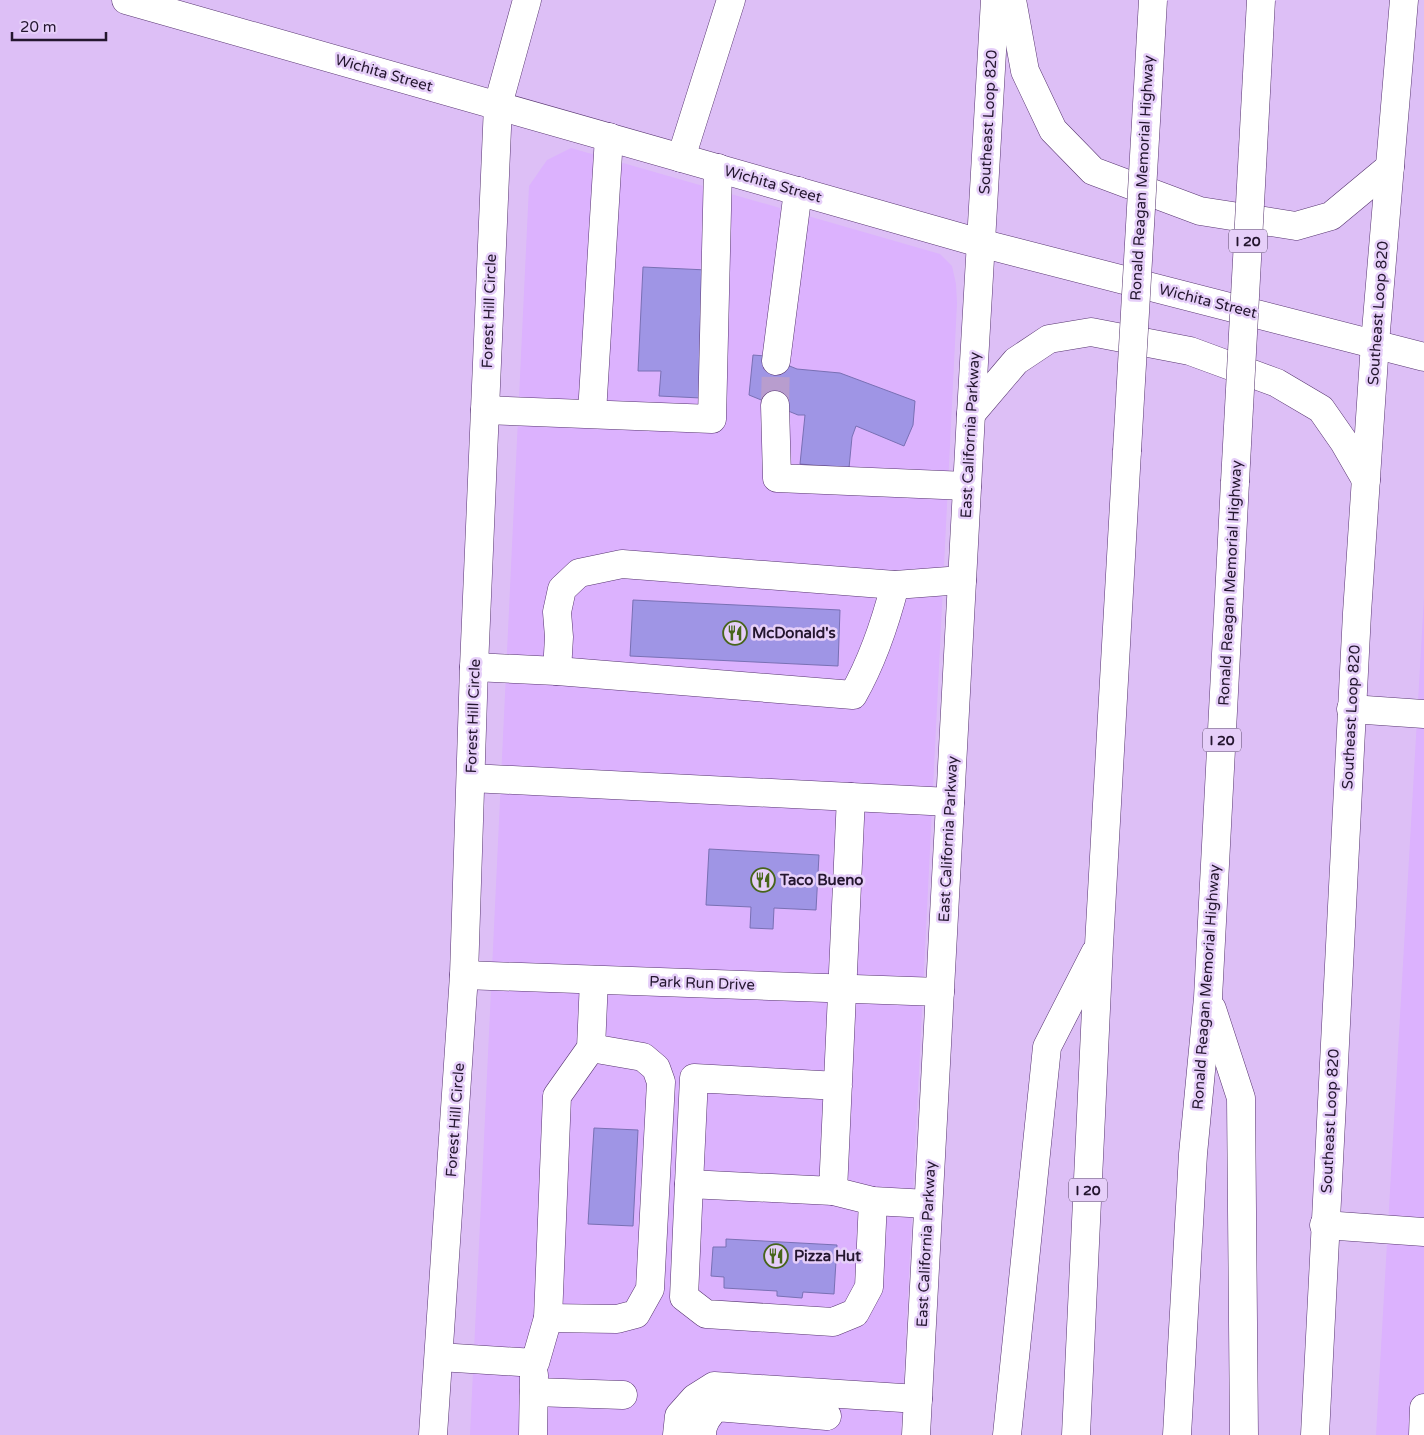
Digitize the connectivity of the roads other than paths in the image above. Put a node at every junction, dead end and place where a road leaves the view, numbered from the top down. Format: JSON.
{"nodes":[{"id":1,"x":126,"y":0,"type":"edge"},
{"id":2,"x":527,"y":0,"type":"edge"},
{"id":3,"x":731,"y":0,"type":"edge"},
{"id":4,"x":995,"y":0,"type":"edge"},
{"id":5,"x":1012,"y":0,"type":"edge"},
{"id":6,"x":1154,"y":0,"type":"edge"},
{"id":7,"x":1261,"y":0,"type":"edge"},
{"id":8,"x":1404,"y":0,"type":"edge"},
{"id":9,"x":498,"y":105,"type":"junction"},
{"id":10,"x":609,"y":137,"type":"junction"},
{"id":11,"x":681,"y":158,"type":"junction"},
{"id":12,"x":1390,"y":167,"type":"junction"},
{"id":13,"x":718,"y":168,"type":"junction"},
{"id":14,"x":798,"y":191,"type":"junction"},
{"id":15,"x":980,"y":243,"type":"junction"},
{"id":16,"x":1375,"y":343,"type":"junction"},
{"id":17,"x":1424,"y":357,"type":"edge"},
{"id":18,"x":776,"y":361,"type":"tunnel mouth"},
{"id":19,"x":775,"y":406,"type":"tunnel mouth"},
{"id":20,"x":485,"y":410,"type":"junction"},
{"id":21,"x":592,"y":413,"type":"junction"},
{"id":22,"x":971,"y":414,"type":"junction"},
{"id":23,"x":1366,"y":480,"type":"junction"},
{"id":24,"x":967,"y":486,"type":"junction"},
{"id":25,"x":962,"y":580,"type":"junction"},
{"id":26,"x":895,"y":586,"type":"junction"},
{"id":27,"x":474,"y":667,"type":"junction"},
{"id":28,"x":558,"y":671,"type":"junction"},
{"id":29,"x":1352,"y":709,"type":"junction"},
{"id":30,"x":1424,"y":714,"type":"edge"},
{"id":31,"x":471,"y":778,"type":"junction"},
{"id":32,"x":851,"y":797,"type":"junction"},
{"id":33,"x":950,"y":802,"type":"junction"},
{"id":34,"x":1099,"y":945,"type":"junction"},
{"id":35,"x":464,"y":975,"type":"junction"},
{"id":36,"x":594,"y":980,"type":"junction"},
{"id":37,"x":842,"y":988,"type":"junction"},
{"id":38,"x":940,"y":992,"type":"junction"},
{"id":39,"x":1208,"y":998,"type":"junction"},
{"id":40,"x":592,"y":1048,"type":"junction"},
{"id":41,"x":838,"y":1086,"type":"junction"},
{"id":42,"x":689,"y":1184,"type":"junction"},
{"id":43,"x":833,"y":1191,"type":"junction"},
{"id":44,"x":873,"y":1201,"type":"junction"},
{"id":45,"x":928,"y":1204,"type":"junction"},
{"id":46,"x":1324,"y":1225,"type":"junction"},
{"id":47,"x":1424,"y":1232,"type":"edge"},
{"id":48,"x":548,"y":1318,"type":"junction"},
{"id":49,"x":439,"y":1356,"type":"junction"},
{"id":50,"x":535,"y":1363,"type":"junction"},
{"id":51,"x":534,"y":1392,"type":"junction"},
{"id":52,"x":623,"y":1396,"type":"dead end"},
{"id":53,"x":918,"y":1399,"type":"junction"},
{"id":54,"x":1424,"y":1408,"type":"edge"},
{"id":55,"x":827,"y":1415,"type":"edge"},
{"id":56,"x":433,"y":1435,"type":"edge"},
{"id":57,"x":533,"y":1435,"type":"edge"},
{"id":58,"x":677,"y":1435,"type":"edge"},
{"id":59,"x":702,"y":1435,"type":"edge"},
{"id":60,"x":916,"y":1435,"type":"edge"},
{"id":61,"x":1007,"y":1435,"type":"edge"},
{"id":62,"x":1076,"y":1435,"type":"edge"},
{"id":63,"x":1177,"y":1435,"type":"edge"},
{"id":64,"x":1244,"y":1435,"type":"edge"},
{"id":65,"x":1315,"y":1435,"type":"edge"},
{"id":66,"x":1423,"y":1435,"type":"edge"}],
"edges":[{"from":1,"to":9,"type":"main road","name":"Wichita Street"},
{"from":2,"to":9,"type":"main road","name":"Forest Hill Circle"},
{"from":3,"to":11,"type":"main road"},
{"from":4,"to":15,"type":"main road","name":"Southeast Loop 820"},
{"from":5,"to":12,"type":"main road"},
{"from":6,"to":34,"type":"main road","name":"Ronald Reagan Memorial Highway","number":"I 20","bridge":true},
{"from":7,"to":39,"type":"main road","name":"Ronald Reagan Memorial Highway","number":"I 20","bridge":true},
{"from":8,"to":12,"type":"main road","name":"Southeast Loop 820"},
{"from":9,"to":10,"type":"main road","name":"Wichita Street"},
{"from":9,"to":20,"type":"main road","name":"Forest Hill Circle"},
{"from":10,"to":11,"type":"main road","name":"Wichita Street"},
{"from":10,"to":21,"type":"main road"},
{"from":11,"to":13,"type":"main road","name":"Wichita Street"},
{"from":12,"to":16,"type":"main road","name":"Southeast Loop 820"},
{"from":13,"to":14,"type":"main road","name":"Wichita Street"},
{"from":13,"to":21,"type":"main road"},
{"from":14,"to":15,"type":"main road","name":"Wichita Street"},
{"from":14,"to":18,"type":"main road"},
{"from":15,"to":16,"type":"main road","name":"Wichita Street"},
{"from":15,"to":22,"type":"main road","name":"East California Parkway"},
{"from":16,"to":17,"type":"main road","name":"Wichita Street"},
{"from":16,"to":23,"type":"main road","name":"Southeast Loop 820"},
{"from":19,"to":24,"type":"main road"},
{"from":20,"to":21,"type":"main road"},
{"from":20,"to":27,"type":"main road","name":"Forest Hill Circle"},
{"from":22,"to":23,"type":"main road"},
{"from":22,"to":24,"type":"main road","name":"East California Parkway"},
{"from":23,"to":29,"type":"main road","name":"Southeast Loop 820"},
{"from":24,"to":25,"type":"main road","name":"East California Parkway"},
{"from":25,"to":26,"type":"main road"},
{"from":25,"to":33,"type":"main road","name":"East California Parkway"},
{"from":26,"to":28,"type":"main road"},
{"from":26,"to":28,"type":"main road"},
{"from":27,"to":28,"type":"main road"},
{"from":27,"to":31,"type":"main road","name":"Forest Hill Circle"},
{"from":29,"to":30,"type":"main road"},
{"from":29,"to":46,"type":"main road","name":"Southeast Loop 820"},
{"from":31,"to":32,"type":"main road"},
{"from":31,"to":35,"type":"main road","name":"Forest Hill Circle"},
{"from":32,"to":33,"type":"main road"},
{"from":32,"to":37,"type":"main road"},
{"from":33,"to":38,"type":"main road","name":"East California Parkway"},
{"from":34,"to":61,"type":"main road"},
{"from":34,"to":62,"type":"main road","name":"Ronald Reagan Memorial Highway","number":"I 20"},
{"from":35,"to":36,"type":"main road","name":"Park Run Drive"},
{"from":35,"to":49,"type":"main road","name":"Forest Hill Circle"},
{"from":36,"to":37,"type":"main road","name":"Park Run Drive"},
{"from":36,"to":40,"type":"main road"},
{"from":37,"to":38,"type":"main road","name":"Park Run Drive"},
{"from":37,"to":41,"type":"main road"},
{"from":38,"to":45,"type":"main road","name":"East California Parkway"},
{"from":39,"to":63,"type":"main road","name":"Ronald Reagan Memorial Highway","number":"I 20"},
{"from":39,"to":64,"type":"main road"},
{"from":40,"to":48,"type":"main road"},
{"from":40,"to":48,"type":"main road"},
{"from":41,"to":42,"type":"main road"},
{"from":41,"to":43,"type":"main road"},
{"from":42,"to":43,"type":"main road"},
{"from":42,"to":44,"type":"main road"},
{"from":43,"to":44,"type":"main road"},
{"from":44,"to":45,"type":"main road"},
{"from":45,"to":53,"type":"main road","name":"East California Parkway"},
{"from":46,"to":47,"type":"main road"},
{"from":46,"to":65,"type":"main road","name":"Southeast Loop 820"},
{"from":48,"to":50,"type":"main road"},
{"from":49,"to":50,"type":"main road"},
{"from":49,"to":56,"type":"main road","name":"Forest Hill Circle"},
{"from":50,"to":51,"type":"main road"},
{"from":51,"to":52,"type":"main road"},
{"from":51,"to":57,"type":"main road"},
{"from":53,"to":55,"type":"main road"},
{"from":53,"to":60,"type":"main road","name":"East California Parkway"},
{"from":54,"to":66,"type":"main road"},
{"from":55,"to":58,"type":"main road"},
{"from":55,"to":59,"type":"main road"}]}
